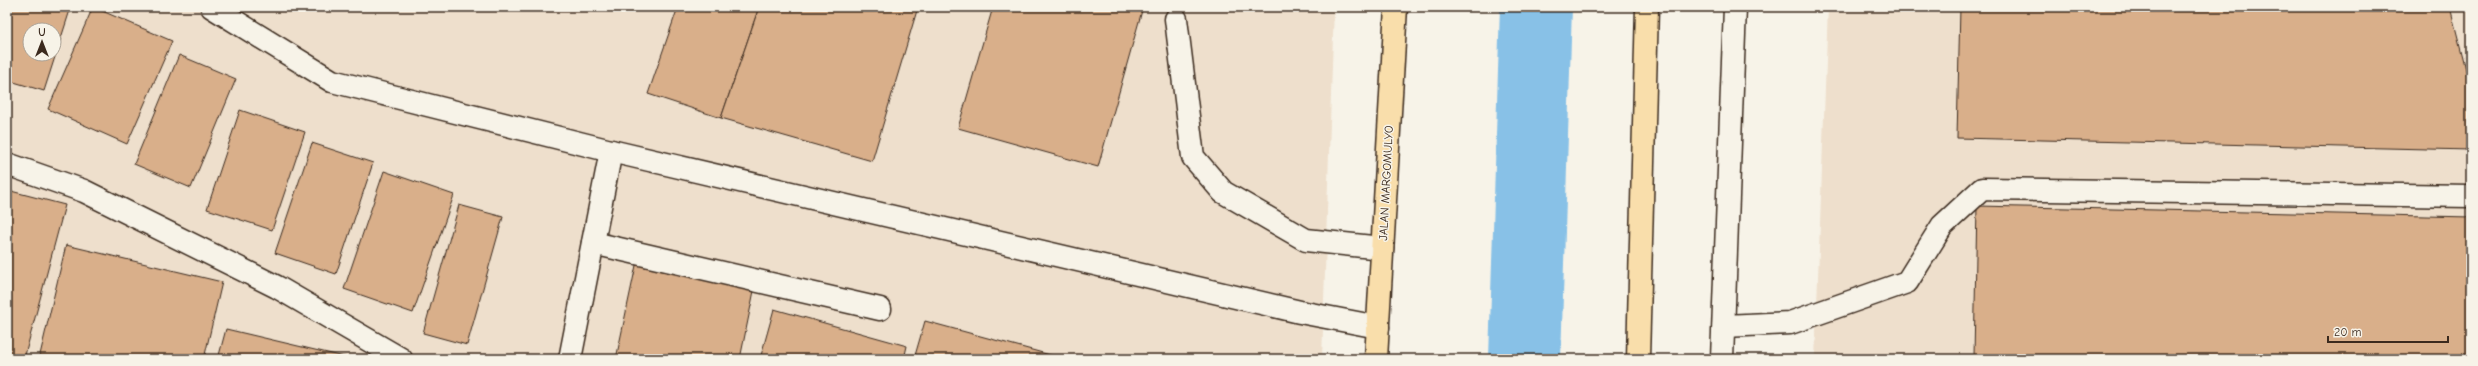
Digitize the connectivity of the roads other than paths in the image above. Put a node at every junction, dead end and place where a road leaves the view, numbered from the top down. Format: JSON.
{"nodes":[{"id":1,"x":212,"y":7,"type":"edge"},
{"id":2,"x":1396,"y":7,"type":"edge"},
{"id":3,"x":1647,"y":7,"type":"edge"},
{"id":4,"x":1735,"y":7,"type":"edge"},
{"id":5,"x":1176,"y":20,"type":"dead end"},
{"id":6,"x":611,"y":151,"type":"junction"},
{"id":7,"x":7,"y":164,"type":"edge"},
{"id":8,"x":2471,"y":196,"type":"edge"},
{"id":9,"x":593,"y":243,"type":"junction"},
{"id":10,"x":1382,"y":248,"type":"junction"},
{"id":11,"x":880,"y":309,"type":"dead end"},
{"id":12,"x":1724,"y":326,"type":"junction"},
{"id":13,"x":1378,"y":327,"type":"junction"},
{"id":14,"x":401,"y":359,"type":"edge"},
{"id":15,"x":570,"y":359,"type":"edge"},
{"id":16,"x":1376,"y":359,"type":"edge"},
{"id":17,"x":1638,"y":359,"type":"edge"},
{"id":18,"x":1722,"y":359,"type":"edge"}],
"edges":[{"from":1,"to":6,"type":"lane"},
{"from":2,"to":10,"type":"main road","name":"JALAN MARGOMULYO"},
{"from":3,"to":17,"type":"main road"},
{"from":4,"to":12,"type":"lane"},
{"from":5,"to":10,"type":"lane"},
{"from":6,"to":9,"type":"lane"},
{"from":6,"to":13,"type":"lane"},
{"from":7,"to":14,"type":"lane"},
{"from":8,"to":12,"type":"lane"},
{"from":9,"to":11,"type":"lane"},
{"from":9,"to":15,"type":"lane"},
{"from":10,"to":13,"type":"main road","name":"JALAN MARGOMULYO"},
{"from":12,"to":18,"type":"lane"},
{"from":13,"to":16,"type":"main road","name":"JALAN MARGOMULYO"}]}
